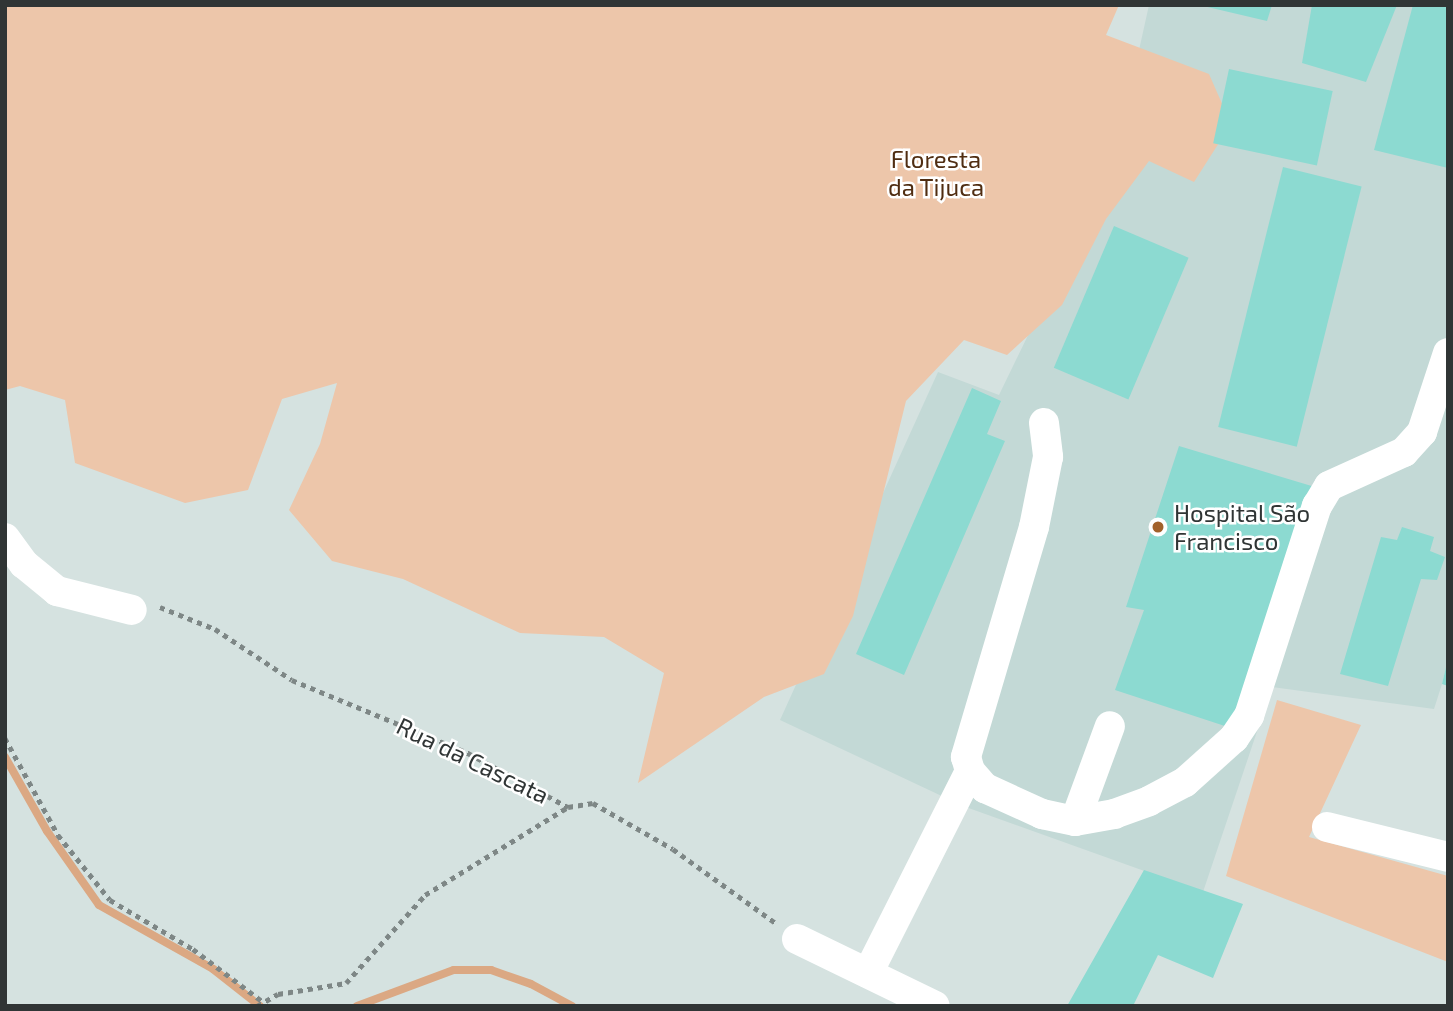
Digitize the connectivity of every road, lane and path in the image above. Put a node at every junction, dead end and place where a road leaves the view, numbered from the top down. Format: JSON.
{"nodes":[{"id":1,"x":1448,"y":353,"type":"edge"},
{"id":2,"x":1044,"y":423,"type":"dead end"},
{"id":3,"x":5,"y":538,"type":"edge"},
{"id":4,"x":132,"y":610,"type":"joint"},
{"id":5,"x":1110,"y":726,"type":"dead end"},
{"id":6,"x":5,"y":738,"type":"edge"},
{"id":7,"x":970,"y":771,"type":"junction"},
{"id":8,"x":568,"y":807,"type":"junction"},
{"id":9,"x":1074,"y":821,"type":"junction"},
{"id":10,"x":1327,"y":827,"type":"dead end"},
{"id":11,"x":1448,"y":857,"type":"edge"},
{"id":12,"x":797,"y":939,"type":"joint"},
{"id":13,"x":868,"y":973,"type":"junction"},
{"id":14,"x":262,"y":1001,"type":"junction"},
{"id":15,"x":257,"y":1006,"type":"edge"},
{"id":16,"x":936,"y":1006,"type":"edge"}],
"edges":[{"from":1,"to":9,"type":"street"},
{"from":2,"to":7,"type":"street"},
{"from":3,"to":4,"type":"street"},
{"from":4,"to":8,"type":"path","name":"Rua da Cascata"},
{"from":5,"to":9,"type":"street"},
{"from":6,"to":14,"type":"path"},
{"from":7,"to":9,"type":"street"},
{"from":7,"to":13,"type":"street"},
{"from":8,"to":12,"type":"path","name":"Rua da Cascata"},
{"from":8,"to":14,"type":"path"},
{"from":10,"to":11,"type":"street"},
{"from":12,"to":13,"type":"street"},
{"from":13,"to":16,"type":"street"},
{"from":14,"to":15,"type":"path"}]}
